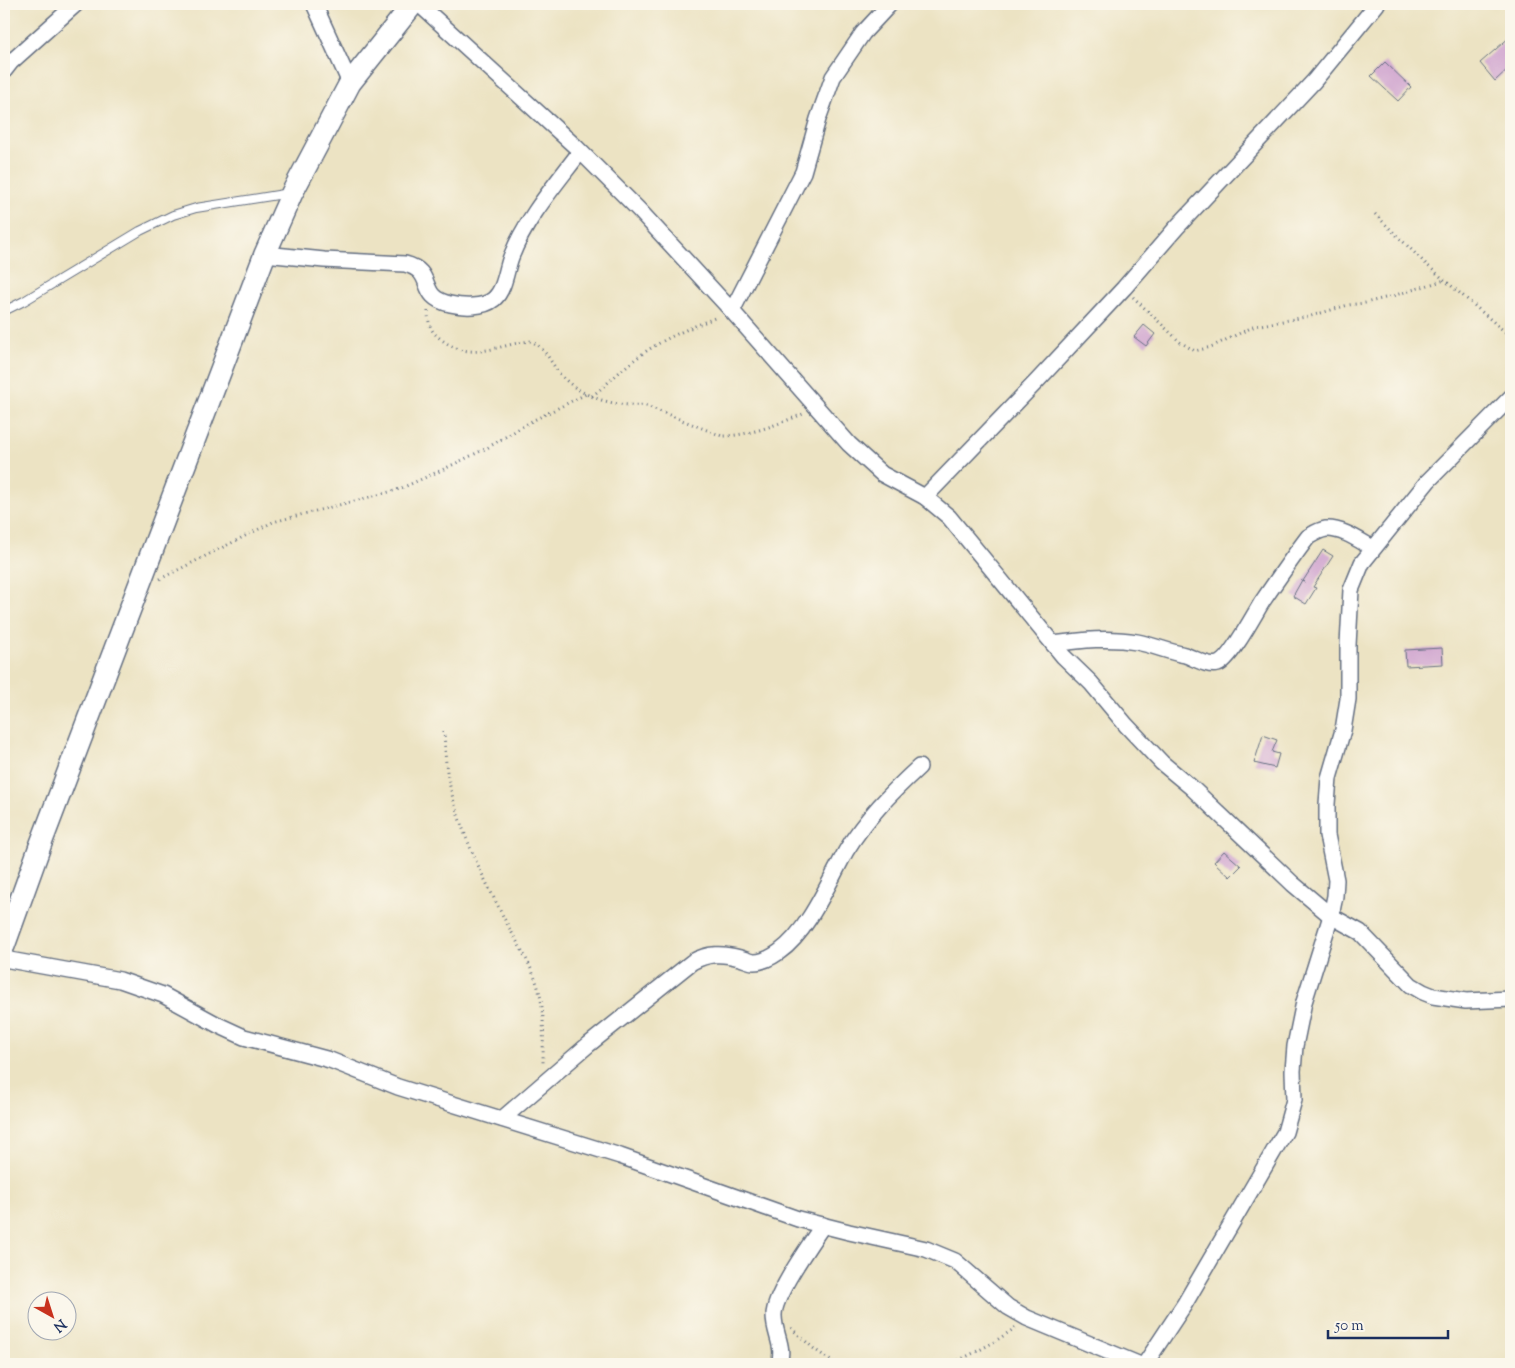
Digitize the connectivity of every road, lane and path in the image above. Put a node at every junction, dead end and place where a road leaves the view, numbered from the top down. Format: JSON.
{"nodes":[{"id":1,"x":76,"y":4,"type":"edge"},
{"id":2,"x":314,"y":4,"type":"edge"},
{"id":3,"x":413,"y":4,"type":"edge"},
{"id":4,"x":420,"y":4,"type":"edge"},
{"id":5,"x":890,"y":4,"type":"edge"},
{"id":6,"x":1378,"y":4,"type":"edge"},
{"id":7,"x":4,"y":71,"type":"edge"},
{"id":8,"x":350,"y":83,"type":"junction"},
{"id":9,"x":580,"y":152,"type":"junction"},
{"id":10,"x":292,"y":193,"type":"junction"},
{"id":11,"x":1375,"y":214,"type":"dead end"},
{"id":12,"x":265,"y":254,"type":"junction"},
{"id":13,"x":1446,"y":280,"type":"junction"},
{"id":14,"x":427,"y":287,"type":"junction"},
{"id":15,"x":1124,"y":288,"type":"junction"},
{"id":16,"x":4,"y":311,"type":"edge"},
{"id":17,"x":732,"y":311,"type":"junction"},
{"id":18,"x":1511,"y":337,"type":"edge"},
{"id":19,"x":586,"y":394,"type":"junction"},
{"id":20,"x":592,"y":396,"type":"junction"},
{"id":21,"x":1511,"y":397,"type":"edge"},
{"id":22,"x":817,"y":409,"type":"junction"},
{"id":23,"x":924,"y":497,"type":"junction"},
{"id":24,"x":1373,"y":548,"type":"junction"},
{"id":25,"x":137,"y":590,"type":"junction"},
{"id":26,"x":1053,"y":644,"type":"junction"},
{"id":27,"x":444,"y":731,"type":"dead end"},
{"id":28,"x":919,"y":767,"type":"dead end"},
{"id":29,"x":1331,"y":916,"type":"junction"},
{"id":30,"x":4,"y":946,"type":"edge"},
{"id":31,"x":4,"y":959,"type":"edge"},
{"id":32,"x":1511,"y":999,"type":"edge"},
{"id":33,"x":540,"y":1086,"type":"junction"},
{"id":34,"x":502,"y":1119,"type":"junction"},
{"id":35,"x":823,"y":1225,"type":"junction"},
{"id":36,"x":773,"y":1314,"type":"junction"},
{"id":37,"x":1027,"y":1318,"type":"junction"},
{"id":38,"x":780,"y":1364,"type":"edge"},
{"id":39,"x":835,"y":1364,"type":"edge"},
{"id":40,"x":949,"y":1364,"type":"edge"},
{"id":41,"x":1138,"y":1364,"type":"edge"},
{"id":42,"x":1145,"y":1364,"type":"edge"}],
"edges":[{"from":1,"to":7,"type":"street"},
{"from":2,"to":8,"type":"street"},
{"from":3,"to":8,"type":"street"},
{"from":4,"to":9,"type":"street"},
{"from":5,"to":17,"type":"street"},
{"from":6,"to":15,"type":"street"},
{"from":8,"to":10,"type":"street"},
{"from":9,"to":14,"type":"street"},
{"from":9,"to":17,"type":"street"},
{"from":10,"to":12,"type":"street"},
{"from":10,"to":16,"type":"lane"},
{"from":11,"to":13,"type":"path"},
{"from":12,"to":14,"type":"street"},
{"from":12,"to":25,"type":"street"},
{"from":13,"to":15,"type":"path"},
{"from":13,"to":18,"type":"path"},
{"from":14,"to":19,"type":"path"},
{"from":15,"to":23,"type":"street"},
{"from":17,"to":20,"type":"path"},
{"from":17,"to":22,"type":"street"},
{"from":19,"to":20,"type":"path"},
{"from":19,"to":25,"type":"path"},
{"from":20,"to":22,"type":"path"},
{"from":21,"to":24,"type":"street"},
{"from":22,"to":23,"type":"street"},
{"from":23,"to":26,"type":"street"},
{"from":24,"to":26,"type":"street"},
{"from":24,"to":29,"type":"street"},
{"from":25,"to":30,"type":"street"},
{"from":26,"to":29,"type":"street"},
{"from":27,"to":33,"type":"path"},
{"from":28,"to":33,"type":"street"},
{"from":29,"to":32,"type":"street"},
{"from":29,"to":42,"type":"street"},
{"from":31,"to":34,"type":"street"},
{"from":33,"to":34,"type":"street"},
{"from":34,"to":35,"type":"street"},
{"from":35,"to":36,"type":"street"},
{"from":35,"to":37,"type":"street"},
{"from":36,"to":38,"type":"street"},
{"from":36,"to":39,"type":"path"},
{"from":37,"to":40,"type":"path"},
{"from":37,"to":41,"type":"street"}]}
